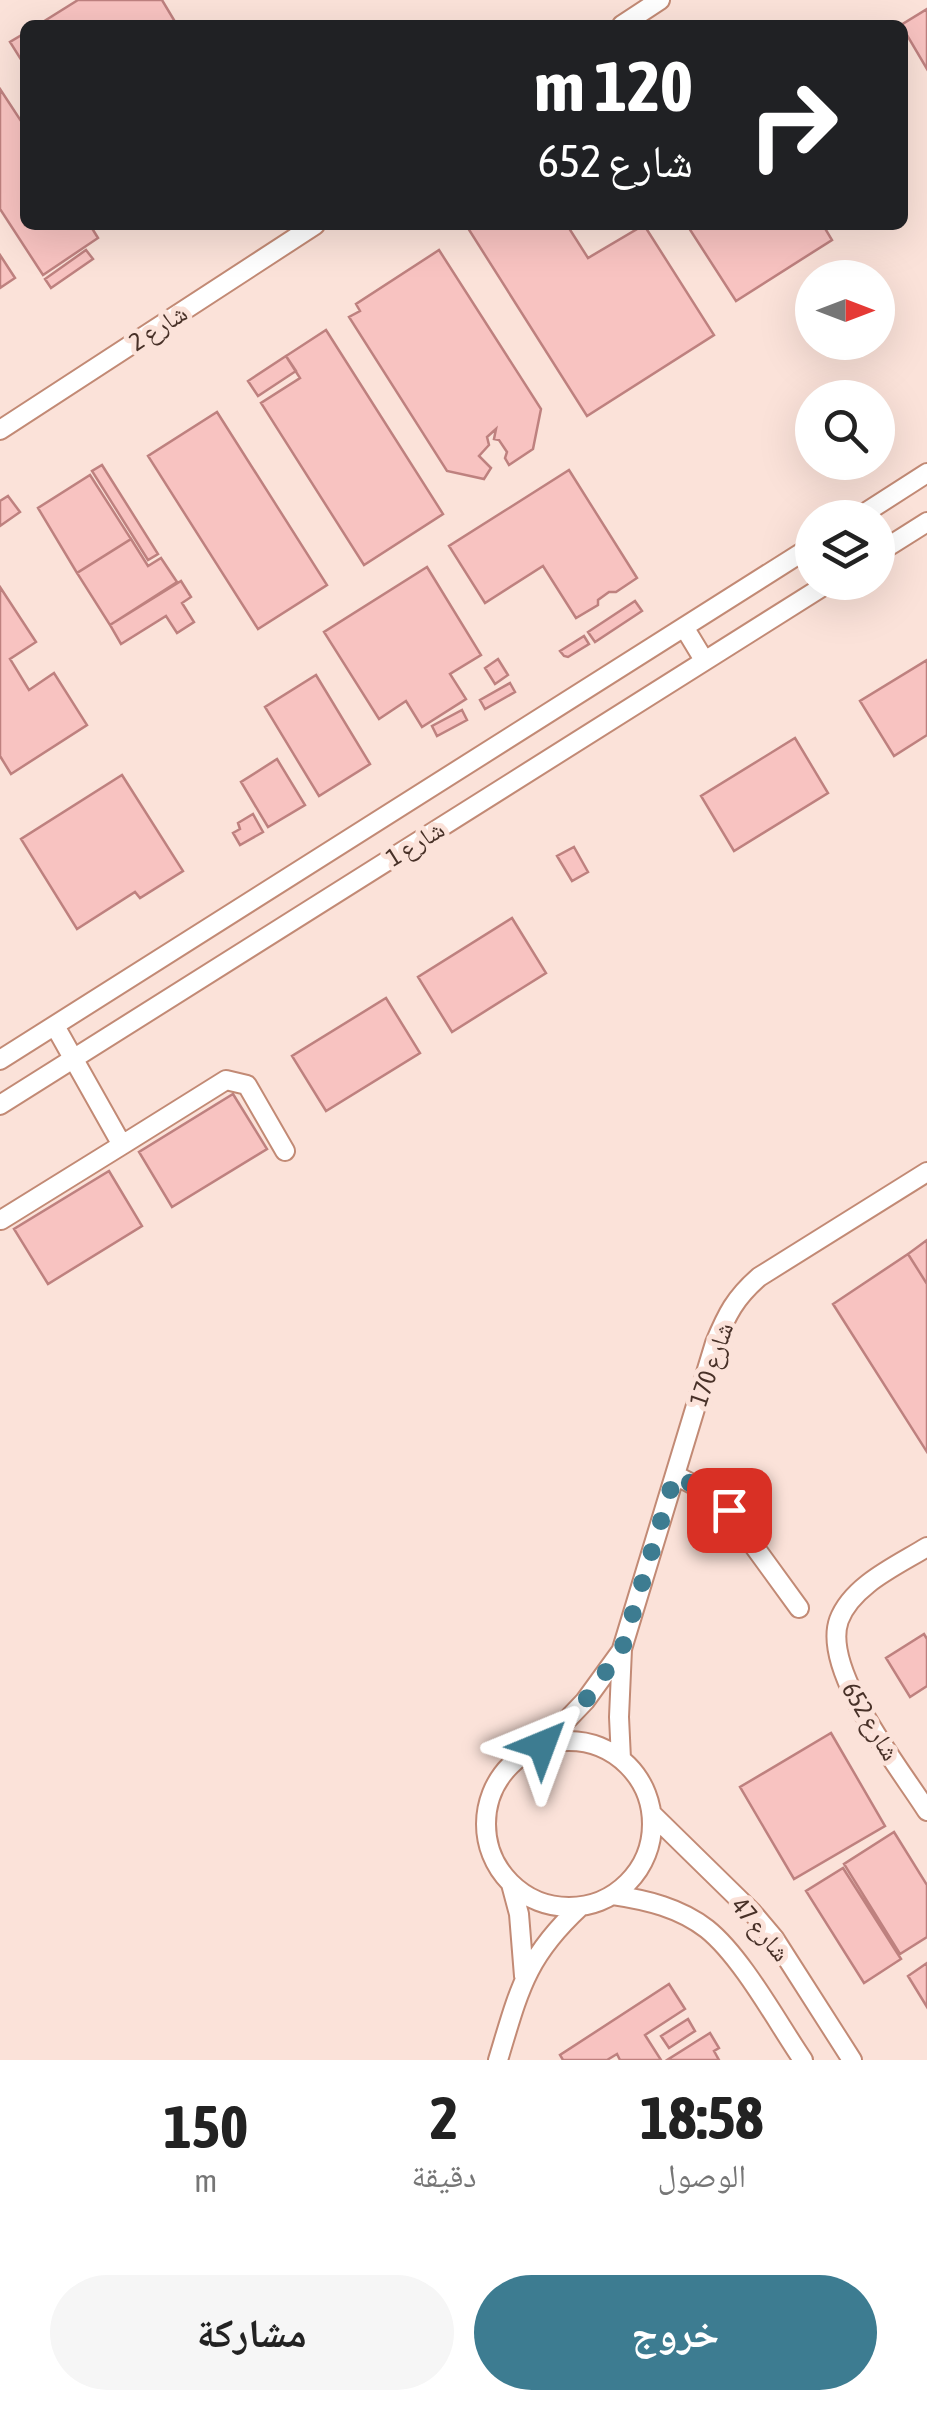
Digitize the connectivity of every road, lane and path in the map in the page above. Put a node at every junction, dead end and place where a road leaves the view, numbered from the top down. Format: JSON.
{"nodes":[{"id":1,"x":660,"y":0,"type":"edge"},
{"id":2,"x":630,"y":20,"type":"edge"},
{"id":3,"x":308,"y":230,"type":"edge"},
{"id":4,"x":0,"y":430,"type":"edge"},
{"id":5,"x":927,"y":473,"type":"edge"},
{"id":6,"x":885,"y":500,"type":"edge"},
{"id":7,"x":927,"y":522,"type":"edge"},
{"id":8,"x":895,"y":542,"type":"edge"},
{"id":9,"x":795,"y":557,"type":"edge"},
{"id":10,"x":801,"y":600,"type":"edge"},
{"id":11,"x":684,"y":627,"type":"junction"},
{"id":12,"x":704,"y":660,"type":"junction"},
{"id":13,"x":55,"y":1026,"type":"junction"},
{"id":14,"x":75,"y":1058,"type":"junction"},
{"id":15,"x":0,"y":1060,"type":"edge"},
{"id":16,"x":0,"y":1106,"type":"edge"},
{"id":17,"x":122,"y":1145,"type":"junction"},
{"id":18,"x":285,"y":1151,"type":"dead end"},
{"id":19,"x":927,"y":1172,"type":"edge"},
{"id":20,"x":1,"y":1220,"type":"edge"},
{"id":21,"x":675,"y":1475,"type":"junction"},
{"id":22,"x":927,"y":1547,"type":"edge"},
{"id":23,"x":799,"y":1608,"type":"dead end"},
{"id":24,"x":622,"y":1649,"type":"junction"},
{"id":25,"x":542,"y":1745,"type":"junction"},
{"id":26,"x":621,"y":1759,"type":"junction"},
{"id":27,"x":927,"y":1811,"type":"edge"},
{"id":28,"x":652,"y":1814,"type":"junction"},
{"id":29,"x":510,"y":1884,"type":"junction"},
{"id":30,"x":614,"y":1895,"type":"junction"},
{"id":31,"x":580,"y":1908,"type":"junction"},
{"id":32,"x":524,"y":1977,"type":"junction"},
{"id":33,"x":498,"y":2060,"type":"edge"},
{"id":34,"x":803,"y":2060,"type":"edge"},
{"id":35,"x":852,"y":2060,"type":"edge"}],
"edges":[{"from":1,"to":2,"type":"street"},
{"from":3,"to":4,"type":"street","name":"شارع 2"},
{"from":5,"to":6,"type":"street"},
{"from":7,"to":8,"type":"street"},
{"from":9,"to":11,"type":"street","name":"شارع 1"},
{"from":10,"to":12,"type":"street","name":"شارع 1"},
{"from":11,"to":12,"type":"street"},
{"from":11,"to":13,"type":"street","name":"شارع 1"},
{"from":12,"to":14,"type":"street","name":"شارع 1"},
{"from":13,"to":14,"type":"street"},
{"from":13,"to":15,"type":"street","name":"شارع 1"},
{"from":14,"to":16,"type":"street","name":"شارع 1"},
{"from":14,"to":17,"type":"street"},
{"from":17,"to":18,"type":"street"},
{"from":17,"to":20,"type":"street"},
{"from":19,"to":21,"type":"street","name":"شارع 170"},
{"from":21,"to":23,"type":"street"},
{"from":21,"to":24,"type":"street","name":"شارع 170"},
{"from":22,"to":27,"type":"street","name":"شارع 652"},
{"from":24,"to":25,"type":"street","name":"شارع 170"},
{"from":24,"to":26,"type":"street","name":"شارع 170"},
{"from":25,"to":26,"type":"street"},
{"from":25,"to":29,"type":"street"},
{"from":26,"to":28,"type":"street"},
{"from":28,"to":30,"type":"street"},
{"from":28,"to":35,"type":"street","name":"شارع 47"},
{"from":29,"to":31,"type":"street"},
{"from":29,"to":32,"type":"street"},
{"from":30,"to":31,"type":"street"},
{"from":30,"to":34,"type":"street","name":"شارع 47"},
{"from":31,"to":32,"type":"street"},
{"from":32,"to":33,"type":"street"}]}
